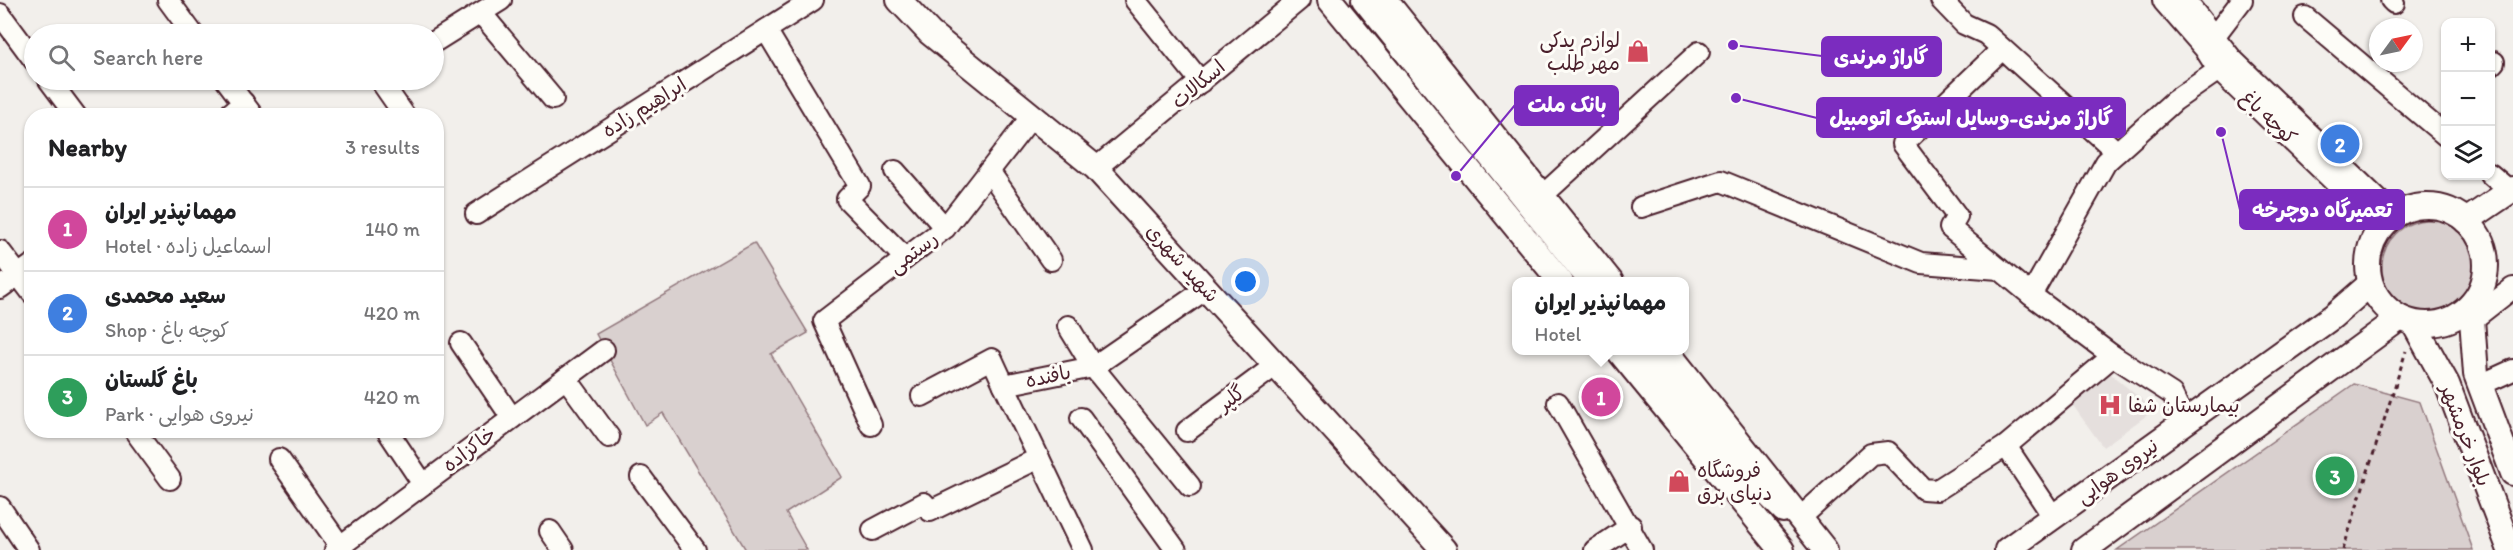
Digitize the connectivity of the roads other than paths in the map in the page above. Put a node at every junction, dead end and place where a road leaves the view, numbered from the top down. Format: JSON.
{"nodes":[{"id":1,"x":168,"y":0,"type":"edge"},
{"id":2,"x":501,"y":0,"type":"edge"},
{"id":3,"x":899,"y":0,"type":"edge"},
{"id":4,"x":1135,"y":0,"type":"edge"},
{"id":5,"x":1299,"y":0,"type":"edge"},
{"id":6,"x":1330,"y":0,"type":"edge"},
{"id":7,"x":1362,"y":0,"type":"edge"},
{"id":8,"x":1385,"y":0,"type":"edge"},
{"id":9,"x":1941,"y":0,"type":"edge"},
{"id":10,"x":2165,"y":0,"type":"edge"},
{"id":11,"x":2185,"y":0,"type":"edge"},
{"id":12,"x":2242,"y":0,"type":"edge"},
{"id":13,"x":801,"y":3,"type":"edge"},
{"id":14,"x":481,"y":13,"type":"junction"},
{"id":15,"x":0,"y":14,"type":"edge"},
{"id":16,"x":2305,"y":16,"type":"dead end"},
{"id":17,"x":186,"y":24,"type":"edge"},
{"id":18,"x":766,"y":30,"type":"junction"},
{"id":19,"x":444,"y":36,"type":"edge"},
{"id":20,"x":2211,"y":41,"type":"junction"},
{"id":21,"x":24,"y":46,"type":"edge"},
{"id":22,"x":2002,"y":49,"type":"junction"},
{"id":23,"x":1698,"y":52,"type":"dead end"},
{"id":24,"x":2220,"y":69,"type":"junction"},
{"id":25,"x":1201,"y":82,"type":"junction"},
{"id":26,"x":56,"y":90,"type":"edge"},
{"id":27,"x":234,"y":90,"type":"edge"},
{"id":28,"x":387,"y":90,"type":"edge"},
{"id":29,"x":553,"y":99,"type":"dead end"},
{"id":30,"x":70,"y":108,"type":"edge"},
{"id":31,"x":247,"y":108,"type":"edge"},
{"id":32,"x":399,"y":108,"type":"edge"},
{"id":33,"x":1032,"y":116,"type":"junction"},
{"id":34,"x":2441,"y":126,"type":"edge"},
{"id":35,"x":2117,"y":152,"type":"junction"},
{"id":36,"x":1096,"y":168,"type":"junction"},
{"id":37,"x":895,"y":171,"type":"dead end"},
{"id":38,"x":989,"y":171,"type":"junction"},
{"id":39,"x":2506,"y":183,"type":"edge"},
{"id":40,"x":1542,"y":196,"type":"junction"},
{"id":41,"x":1641,"y":207,"type":"dead end"},
{"id":42,"x":476,"y":214,"type":"dead end"},
{"id":43,"x":2388,"y":220,"type":"junction"},
{"id":44,"x":2466,"y":221,"type":"junction"},
{"id":45,"x":945,"y":228,"type":"junction"},
{"id":46,"x":0,"y":251,"type":"edge"},
{"id":47,"x":905,"y":258,"type":"junction"},
{"id":48,"x":1052,"y":260,"type":"dead end"},
{"id":49,"x":1999,"y":268,"type":"junction"},
{"id":50,"x":24,"y":269,"type":"edge"},
{"id":51,"x":24,"y":271,"type":"edge"},
{"id":52,"x":1557,"y":277,"type":"edge"},
{"id":53,"x":1585,"y":277,"type":"edge"},
{"id":54,"x":1607,"y":277,"type":"edge"},
{"id":55,"x":2370,"y":284,"type":"junction"},
{"id":56,"x":0,"y":288,"type":"edge"},
{"id":57,"x":2513,"y":288,"type":"edge"},
{"id":58,"x":1206,"y":289,"type":"junction"},
{"id":59,"x":2031,"y":295,"type":"junction"},
{"id":60,"x":2472,"y":313,"type":"junction"},
{"id":61,"x":2407,"y":321,"type":"junction"},
{"id":62,"x":1068,"y":326,"type":"dead end"},
{"id":63,"x":461,"y":343,"type":"dead end"},
{"id":64,"x":604,"y":350,"type":"dead end"},
{"id":65,"x":1621,"y":355,"type":"edge"},
{"id":66,"x":1647,"y":355,"type":"edge"},
{"id":67,"x":1669,"y":355,"type":"edge"},
{"id":68,"x":2113,"y":357,"type":"junction"},
{"id":69,"x":1276,"y":365,"type":"junction"},
{"id":70,"x":1093,"y":367,"type":"junction"},
{"id":71,"x":2513,"y":370,"type":"edge"},
{"id":72,"x":566,"y":378,"type":"junction"},
{"id":73,"x":1004,"y":385,"type":"junction"},
{"id":74,"x":2480,"y":385,"type":"junction"},
{"id":75,"x":922,"y":396,"type":"dead end"},
{"id":76,"x":1558,"y":403,"type":"dead end"},
{"id":77,"x":512,"y":418,"type":"junction"},
{"id":78,"x":1081,"y":418,"type":"dead end"},
{"id":79,"x":2185,"y":421,"type":"junction"},
{"id":80,"x":871,"y":424,"type":"dead end"},
{"id":81,"x":1187,"y":430,"type":"dead end"},
{"id":82,"x":609,"y":437,"type":"dead end"},
{"id":83,"x":140,"y":438,"type":"edge"},
{"id":84,"x":392,"y":438,"type":"edge"},
{"id":85,"x":2006,"y":446,"type":"junction"},
{"id":86,"x":1039,"y":458,"type":"junction"},
{"id":87,"x":279,"y":459,"type":"dead end"},
{"id":88,"x":1735,"y":464,"type":"junction"},
{"id":89,"x":2513,"y":472,"type":"edge"},
{"id":90,"x":641,"y":477,"type":"dead end"},
{"id":91,"x":170,"y":479,"type":"dead end"},
{"id":92,"x":423,"y":484,"type":"junction"},
{"id":93,"x":1190,"y":486,"type":"dead end"},
{"id":94,"x":0,"y":507,"type":"edge"},
{"id":95,"x":1800,"y":518,"type":"junction"},
{"id":96,"x":2054,"y":518,"type":"junction"},
{"id":97,"x":1630,"y":526,"type":"junction"},
{"id":98,"x":873,"y":530,"type":"dead end"},
{"id":99,"x":550,"y":531,"type":"dead end"},
{"id":100,"x":339,"y":549,"type":"edge"},
{"id":101,"x":1441,"y":549,"type":"edge"},
{"id":102,"x":29,"y":550,"type":"edge"},
{"id":103,"x":563,"y":550,"type":"edge"},
{"id":104,"x":695,"y":550,"type":"edge"},
{"id":105,"x":1083,"y":550,"type":"edge"},
{"id":106,"x":1176,"y":550,"type":"edge"},
{"id":107,"x":1595,"y":550,"type":"edge"},
{"id":108,"x":1642,"y":550,"type":"edge"},
{"id":109,"x":1782,"y":550,"type":"edge"},
{"id":110,"x":1790,"y":550,"type":"edge"},
{"id":111,"x":1824,"y":550,"type":"edge"},
{"id":112,"x":2007,"y":550,"type":"edge"},
{"id":113,"x":2084,"y":550,"type":"edge"},
{"id":114,"x":2510,"y":550,"type":"edge"}],
"edges":[{"from":1,"to":17,"type":"street"},
{"from":2,"to":14,"type":"street"},
{"from":3,"to":33,"type":"main road","name":"شهید شهری"},
{"from":4,"to":25,"type":"street"},
{"from":5,"to":25,"type":"street","name":"اسکالات"},
{"from":6,"to":52,"type":"main road"},
{"from":7,"to":53,"type":"street"},
{"from":8,"to":40,"type":"main road"},
{"from":9,"to":22,"type":"street"},
{"from":10,"to":20,"type":"main road","name":"کوچه باغ"},
{"from":11,"to":20,"type":"street"},
{"from":12,"to":20,"type":"street"},
{"from":13,"to":18,"type":"street","name":"ابراهیم زاده"},
{"from":14,"to":19,"type":"street"},
{"from":14,"to":29,"type":"street"},
{"from":15,"to":21,"type":"street"},
{"from":16,"to":34,"type":"street"},
{"from":18,"to":42,"type":"street","name":"ابراهیم زاده"},
{"from":18,"to":47,"type":"street"},
{"from":20,"to":24,"type":"main road","name":"کوچه باغ"},
{"from":20,"to":43,"type":"street"},
{"from":22,"to":35,"type":"street"},
{"from":22,"to":49,"type":"street"},
{"from":23,"to":40,"type":"street"},
{"from":24,"to":35,"type":"street"},
{"from":24,"to":43,"type":"main road","name":"کوچه باغ"},
{"from":25,"to":36,"type":"street","name":"اسکالات"},
{"from":26,"to":30,"type":"street"},
{"from":27,"to":31,"type":"street"},
{"from":28,"to":32,"type":"street"},
{"from":33,"to":36,"type":"main road","name":"شهید شهری"},
{"from":33,"to":38,"type":"street","name":"رستمی"},
{"from":35,"to":59,"type":"street"},
{"from":36,"to":58,"type":"main road","name":"شهید شهری"},
{"from":37,"to":45,"type":"street"},
{"from":38,"to":45,"type":"street","name":"رستمی"},
{"from":38,"to":48,"type":"street"},
{"from":39,"to":44,"type":"main road"},
{"from":40,"to":54,"type":"main road"},
{"from":41,"to":49,"type":"street"},
{"from":43,"to":44,"type":"main road"},
{"from":43,"to":55,"type":"main road"},
{"from":44,"to":60,"type":"main road"},
{"from":45,"to":47,"type":"street","name":"رستمی"},
{"from":46,"to":50,"type":"street"},
{"from":47,"to":80,"type":"street","name":"رستمی"},
{"from":49,"to":59,"type":"street"},
{"from":51,"to":56,"type":"street"},
{"from":55,"to":61,"type":"main road"},
{"from":55,"to":79,"type":"main road","name":"نیروی هوایی"},
{"from":57,"to":60,"type":"street"},
{"from":58,"to":69,"type":"main road","name":"شهید شهری"},
{"from":58,"to":70,"type":"street","name":"بافنده"},
{"from":59,"to":68,"type":"street"},
{"from":60,"to":61,"type":"main road"},
{"from":60,"to":74,"type":"main road","name":"بلوار خرمشهر"},
{"from":61,"to":113,"type":"main road"},
{"from":61,"to":114,"type":"main road","name":"بلوار خرمشهر"},
{"from":62,"to":70,"type":"street","name":"بافنده"},
{"from":63,"to":77,"type":"street"},
{"from":64,"to":72,"type":"street","name":"خاکزاده"},
{"from":65,"to":109,"type":"main road"},
{"from":66,"to":88,"type":"street"},
{"from":67,"to":95,"type":"main road"},
{"from":68,"to":79,"type":"street"},
{"from":68,"to":85,"type":"street"},
{"from":69,"to":81,"type":"street","name":"گلپر"},
{"from":69,"to":101,"type":"main road","name":"شهید شهری"},
{"from":70,"to":73,"type":"street","name":"بافنده"},
{"from":70,"to":93,"type":"street","name":"بافنده"},
{"from":71,"to":74,"type":"street"},
{"from":72,"to":77,"type":"street","name":"خاکزاده"},
{"from":72,"to":82,"type":"street"},
{"from":73,"to":75,"type":"street","name":"بافنده"},
{"from":73,"to":86,"type":"street"},
{"from":74,"to":89,"type":"main road","name":"بلوار خرمشهر"},
{"from":76,"to":97,"type":"street"},
{"from":77,"to":92,"type":"street","name":"خاکزاده"},
{"from":78,"to":106,"type":"street"},
{"from":79,"to":96,"type":"main road","name":"نیروی هوایی"},
{"from":83,"to":91,"type":"street"},
{"from":84,"to":92,"type":"street"},
{"from":85,"to":95,"type":"street"},
{"from":85,"to":96,"type":"street"},
{"from":86,"to":98,"type":"street"},
{"from":86,"to":105,"type":"street"},
{"from":87,"to":100,"type":"street"},
{"from":88,"to":110,"type":"street"},
{"from":88,"to":111,"type":"street"},
{"from":90,"to":104,"type":"street"},
{"from":92,"to":100,"type":"street","name":"خاکزاده"},
{"from":94,"to":102,"type":"street"},
{"from":95,"to":111,"type":"main road"},
{"from":96,"to":112,"type":"main road","name":"نیروی هوایی"},
{"from":97,"to":107,"type":"street"},
{"from":97,"to":108,"type":"street"},
{"from":99,"to":103,"type":"street"}]}
